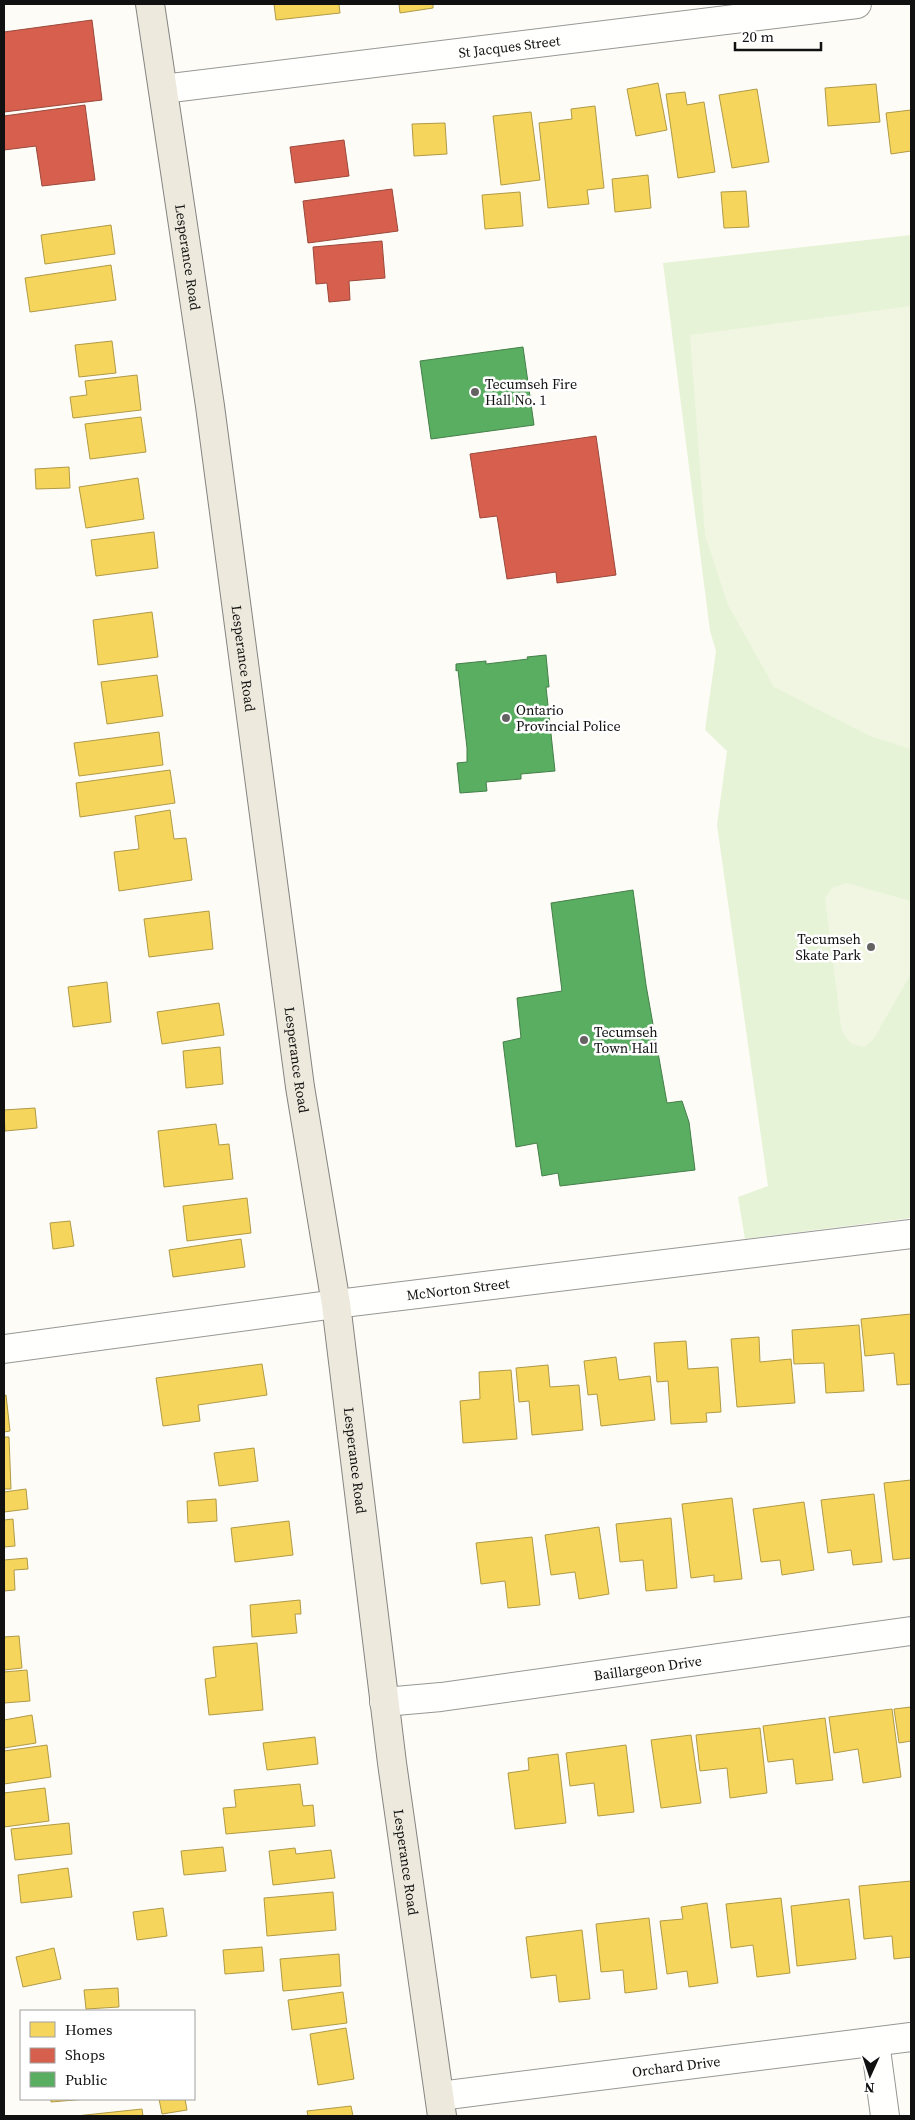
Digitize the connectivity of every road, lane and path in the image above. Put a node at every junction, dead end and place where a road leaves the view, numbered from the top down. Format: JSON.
{"nodes":[{"id":1,"x":150,"y":4,"type":"edge"},
{"id":2,"x":857,"y":4,"type":"edge"},
{"id":3,"x":163,"y":89,"type":"junction"},
{"id":4,"x":911,"y":1234,"type":"edge"},
{"id":5,"x":336,"y":1304,"type":"junction"},
{"id":6,"x":4,"y":1349,"type":"edge"},
{"id":7,"x":911,"y":1631,"type":"edge"},
{"id":8,"x":384,"y":1702,"type":"junction"},
{"id":9,"x":911,"y":2037,"type":"edge"},
{"id":10,"x":875,"y":2042,"type":"junction"},
{"id":11,"x":441,"y":2106,"type":"edge"},
{"id":12,"x":885,"y":2116,"type":"edge"}],
"edges":[{"from":1,"to":3,"type":"main road","name":"Lesperance Road"},
{"from":2,"to":3,"type":"street","name":"St Jacques Street"},
{"from":3,"to":5,"type":"main road","name":"Lesperance Road"},
{"from":4,"to":5,"type":"street","name":"McNorton Street"},
{"from":5,"to":6,"type":"street","name":"McNorton Street"},
{"from":5,"to":8,"type":"main road","name":"Lesperance Road"},
{"from":7,"to":8,"type":"street","name":"Baillargeon Drive"},
{"from":8,"to":11,"type":"main road","name":"Lesperance Road"},
{"from":9,"to":10,"type":"street","name":"Orchard Drive"},
{"from":10,"to":11,"type":"street","name":"Orchard Drive"},
{"from":10,"to":12,"type":"street"}]}
